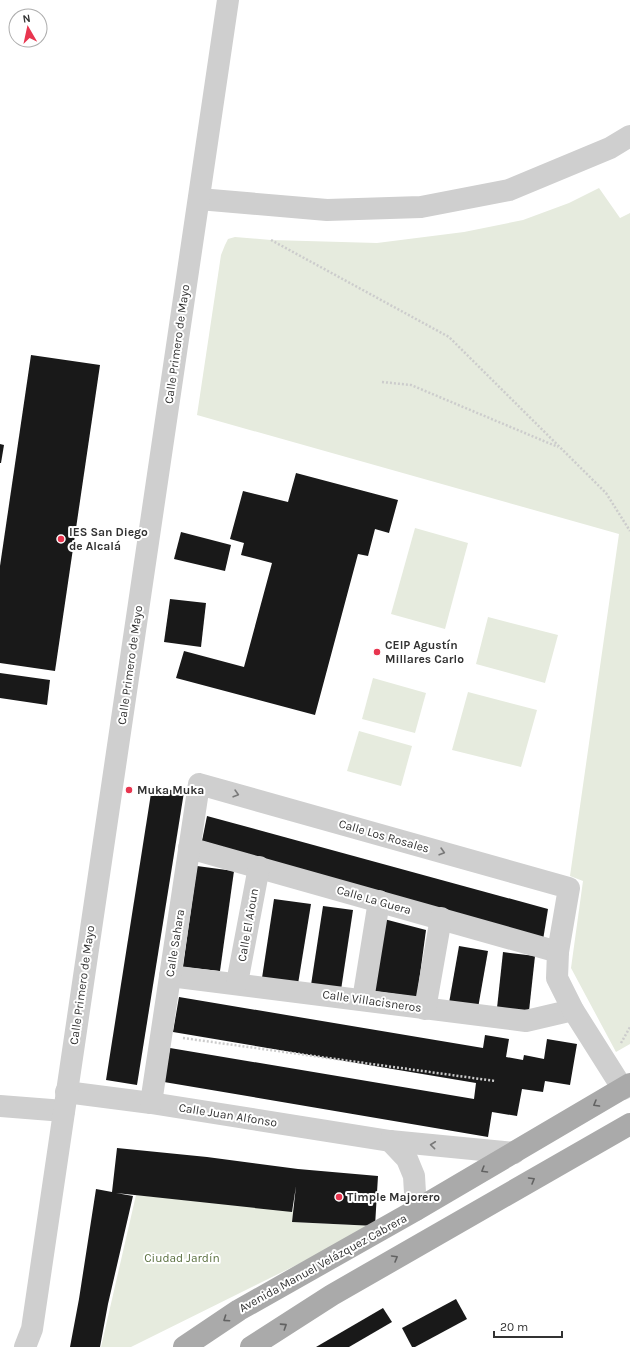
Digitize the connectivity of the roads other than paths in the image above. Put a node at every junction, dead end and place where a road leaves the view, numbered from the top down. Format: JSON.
{"nodes":[{"id":1,"x":228,"y":0,"type":"edge"},
{"id":2,"x":630,"y":136,"type":"edge"},
{"id":3,"x":199,"y":199,"type":"junction"},
{"id":4,"x":199,"y":784,"type":"joint"},
{"id":5,"x":189,"y":848,"type":"junction"},
{"id":6,"x":259,"y":867,"type":"junction"},
{"id":7,"x":379,"y":901,"type":"junction"},
{"id":8,"x":441,"y":918,"type":"junction"},
{"id":9,"x":558,"y":952,"type":"junction"},
{"id":10,"x":170,"y":976,"type":"junction"},
{"id":11,"x":237,"y":983,"type":"junction"},
{"id":12,"x":363,"y":1000,"type":"junction"},
{"id":13,"x":425,"y":1009,"type":"junction"},
{"id":14,"x":573,"y":1010,"type":"junction"},
{"id":15,"x":626,"y":1086,"type":"edge"},
{"id":16,"x":65,"y":1101,"type":"junction"},
{"id":17,"x":151,"y":1103,"type":"junction"},
{"id":18,"x":0,"y":1106,"type":"edge"},
{"id":19,"x":630,"y":1124,"type":"edge"},
{"id":20,"x":390,"y":1140,"type":"junction"},
{"id":21,"x":514,"y":1153,"type":"junction"},
{"id":22,"x":416,"y":1210,"type":"junction"},
{"id":23,"x":30,"y":1341,"type":"edge"},
{"id":24,"x":184,"y":1347,"type":"edge"},
{"id":25,"x":251,"y":1347,"type":"edge"}],
"edges":[{"from":1,"to":3,"type":"street","name":"Calle Primero de Mayo"},
{"from":2,"to":3,"type":"street"},
{"from":3,"to":16,"type":"street","name":"Calle Primero de Mayo"},
{"from":4,"to":5,"type":"street","name":"Calle Sahara"},
{"from":4,"to":9,"type":"street","name":"Calle Los Rosales","one_way":true},
{"from":5,"to":6,"type":"street","name":"Calle La Guera"},
{"from":5,"to":10,"type":"street","name":"Calle Sahara"},
{"from":6,"to":7,"type":"street","name":"Calle La Guera"},
{"from":6,"to":11,"type":"street","name":"Calle El Aioun"},
{"from":7,"to":8,"type":"street","name":"Calle La Guera"},
{"from":7,"to":12,"type":"street"},
{"from":8,"to":9,"type":"street","name":"Calle La Guera"},
{"from":8,"to":13,"type":"street"},
{"from":9,"to":14,"type":"street"},
{"from":10,"to":11,"type":"street","name":"Calle Villacisneros"},
{"from":10,"to":17,"type":"street","name":"Calle Sahara"},
{"from":11,"to":12,"type":"street","name":"Calle Villacisneros"},
{"from":12,"to":13,"type":"street","name":"Calle Villacisneros"},
{"from":13,"to":14,"type":"street","name":"Calle Villacisneros"},
{"from":14,"to":15,"type":"street"},
{"from":15,"to":21,"type":"main road","name":"Avenida Manuel Velázquez Cabrera","one_way":true},
{"from":16,"to":17,"type":"street","name":"Calle Juan Alfonso"},
{"from":16,"to":18,"type":"street","name":"Calle Juan Alfonso"},
{"from":16,"to":23,"type":"street","name":"Calle Primero de Mayo"},
{"from":17,"to":20,"type":"street","name":"Calle Juan Alfonso"},
{"from":25,"to":19,"type":"main road","one_way":true},
{"from":21,"to":20,"type":"street","name":"Calle Juan Alfonso","one_way":true},
{"from":20,"to":22,"type":"street"},
{"from":21,"to":22,"type":"main road","name":"Avenida Manuel Velázquez Cabrera","one_way":true},
{"from":22,"to":24,"type":"main road","name":"Avenida Manuel Velázquez Cabrera","one_way":true}]}
